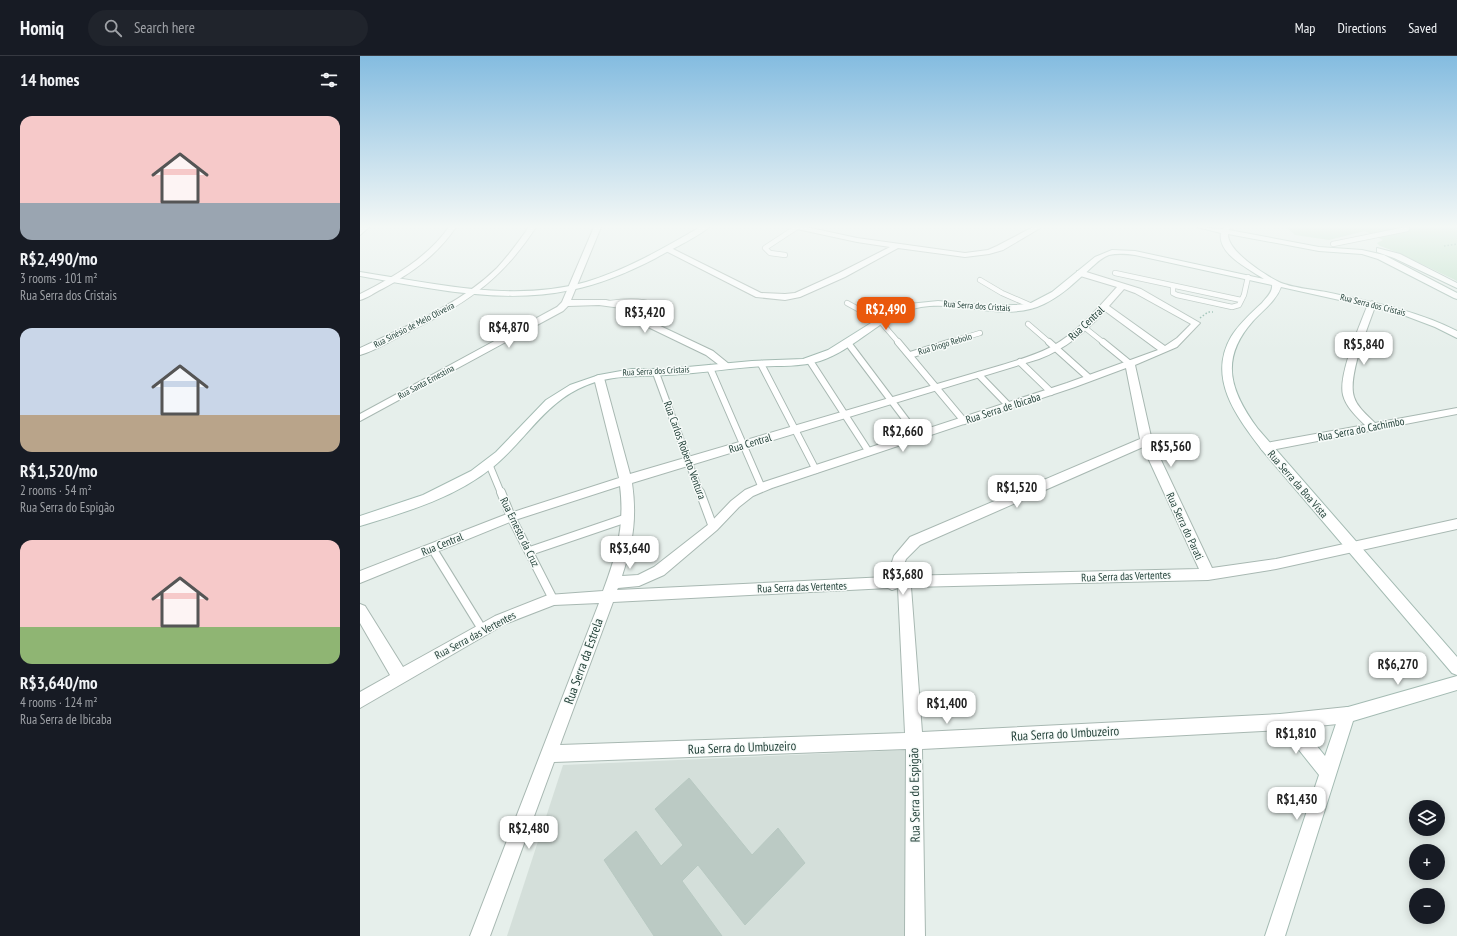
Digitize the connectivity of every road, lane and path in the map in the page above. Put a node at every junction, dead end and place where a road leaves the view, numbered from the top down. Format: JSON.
{"nodes":[{"id":1,"x":408,"y":268,"type":"edge"},
{"id":2,"x":501,"y":268,"type":"edge"},
{"id":3,"x":580,"y":268,"type":"edge"},
{"id":4,"x":626,"y":268,"type":"edge"},
{"id":5,"x":705,"y":268,"type":"edge"},
{"id":6,"x":855,"y":268,"type":"edge"},
{"id":7,"x":1086,"y":268,"type":"edge"},
{"id":8,"x":1206,"y":268,"type":"edge"},
{"id":9,"x":1254,"y":268,"type":"edge"},
{"id":10,"x":1402,"y":268,"type":"edge"},
{"id":11,"x":1421,"y":268,"type":"edge"},
{"id":12,"x":1080,"y":273,"type":"junction"},
{"id":13,"x":1114,"y":273,"type":"dead end"},
{"id":14,"x":360,"y":274,"type":"edge"},
{"id":15,"x":1248,"y":277,"type":"junction"},
{"id":16,"x":393,"y":279,"type":"junction"},
{"id":17,"x":980,"y":280,"type":"dead end"},
{"id":18,"x":1274,"y":282,"type":"junction"},
{"id":19,"x":1123,"y":286,"type":"junction"},
{"id":20,"x":1173,"y":286,"type":"junction"},
{"id":21,"x":1457,"y":286,"type":"edge"},
{"id":22,"x":572,"y":287,"type":"junction"},
{"id":23,"x":472,"y":292,"type":"junction"},
{"id":24,"x":1457,"y":296,"type":"edge"},
{"id":25,"x":360,"y":297,"type":"edge"},
{"id":26,"x":1241,"y":300,"type":"junction"},
{"id":27,"x":610,"y":303,"type":"junction"},
{"id":28,"x":847,"y":303,"type":"dead end"},
{"id":29,"x":566,"y":304,"type":"junction"},
{"id":30,"x":1372,"y":304,"type":"junction"},
{"id":31,"x":1032,"y":306,"type":"junction"},
{"id":32,"x":1104,"y":306,"type":"junction"},
{"id":33,"x":665,"y":309,"type":"dead end"},
{"id":34,"x":880,"y":321,"type":"junction"},
{"id":35,"x":1028,"y":324,"type":"dead end"},
{"id":36,"x":1084,"y":328,"type":"junction"},
{"id":37,"x":980,"y":333,"type":"dead end"},
{"id":38,"x":1457,"y":335,"type":"edge"},
{"id":39,"x":848,"y":343,"type":"junction"},
{"id":40,"x":1056,"y":348,"type":"junction"},
{"id":41,"x":1163,"y":350,"type":"junction"},
{"id":42,"x":360,"y":352,"type":"edge"},
{"id":43,"x":910,"y":355,"type":"junction"},
{"id":44,"x":810,"y":361,"type":"junction"},
{"id":45,"x":1020,"y":362,"type":"junction"},
{"id":46,"x":761,"y":364,"type":"junction"},
{"id":47,"x":1130,"y":364,"type":"junction"},
{"id":48,"x":726,"y":366,"type":"junction"},
{"id":49,"x":710,"y":368,"type":"junction"},
{"id":50,"x":656,"y":373,"type":"junction"},
{"id":51,"x":979,"y":375,"type":"junction"},
{"id":52,"x":1088,"y":377,"type":"junction"},
{"id":53,"x":599,"y":378,"type":"junction"},
{"id":54,"x":936,"y":387,"type":"junction"},
{"id":55,"x":1051,"y":392,"type":"junction"},
{"id":56,"x":891,"y":401,"type":"junction"},
{"id":57,"x":1009,"y":406,"type":"junction"},
{"id":58,"x":1457,"y":411,"type":"edge"},
{"id":59,"x":845,"y":415,"type":"junction"},
{"id":60,"x":360,"y":418,"type":"edge"},
{"id":61,"x":964,"y":421,"type":"junction"},
{"id":62,"x":1373,"y":427,"type":"junction"},
{"id":63,"x":795,"y":430,"type":"junction"},
{"id":64,"x":918,"y":436,"type":"junction"},
{"id":65,"x":1146,"y":441,"type":"junction"},
{"id":66,"x":743,"y":445,"type":"junction"},
{"id":67,"x":1266,"y":447,"type":"junction"},
{"id":68,"x":869,"y":452,"type":"junction"},
{"id":69,"x":689,"y":461,"type":"junction"},
{"id":70,"x":489,"y":464,"type":"junction"},
{"id":71,"x":816,"y":470,"type":"junction"},
{"id":72,"x":626,"y":480,"type":"junction"},
{"id":73,"x":762,"y":488,"type":"junction"},
{"id":74,"x":511,"y":517,"type":"junction"},
{"id":75,"x":627,"y":518,"type":"junction"},
{"id":76,"x":360,"y":521,"type":"edge"},
{"id":77,"x":1457,"y":524,"type":"edge"},
{"id":78,"x":713,"y":527,"type":"junction"},
{"id":79,"x":1352,"y":547,"type":"junction"},
{"id":80,"x":432,"y":548,"type":"junction"},
{"id":81,"x":530,"y":551,"type":"junction"},
{"id":82,"x":1208,"y":574,"type":"junction"},
{"id":83,"x":360,"y":577,"type":"edge"},
{"id":84,"x":898,"y":583,"type":"junction"},
{"id":85,"x":610,"y":590,"type":"junction"},
{"id":86,"x":553,"y":599,"type":"junction"},
{"id":87,"x":360,"y":610,"type":"edge"},
{"id":88,"x":482,"y":629,"type":"junction"},
{"id":89,"x":1457,"y":668,"type":"edge"},
{"id":90,"x":400,"y":677,"type":"junction"},
{"id":91,"x":1457,"y":684,"type":"edge"},
{"id":92,"x":360,"y":700,"type":"edge"},
{"id":93,"x":1346,"y":715,"type":"junction"},
{"id":94,"x":1280,"y":722,"type":"junction"},
{"id":95,"x":914,"y":741,"type":"junction"},
{"id":96,"x":549,"y":754,"type":"junction"},
{"id":97,"x":1328,"y":773,"type":"junction"},
{"id":98,"x":480,"y":936,"type":"edge"},
{"id":99,"x":916,"y":936,"type":"edge"},
{"id":100,"x":1275,"y":936,"type":"edge"}],
"edges":[{"from":1,"to":16,"type":"street"},
{"from":2,"to":23,"type":"street","name":"Rua Sinésio de Melo Oliveira"},
{"from":3,"to":22,"type":"street"},
{"from":4,"to":22,"type":"street"},
{"from":5,"to":6,"type":"street"},
{"from":7,"to":12,"type":"street","name":"Rua Serra dos Cristais"},
{"from":8,"to":15,"type":"street","name":"Rua Serra dos Cristais"},
{"from":9,"to":18,"type":"street"},
{"from":10,"to":24,"type":"street"},
{"from":11,"to":21,"type":"street"},
{"from":12,"to":19,"type":"street","name":"Rua Serra de Ibicaba"},
{"from":12,"to":31,"type":"street","name":"Rua Serra dos Cristais"},
{"from":13,"to":20,"type":"lane"},
{"from":14,"to":16,"type":"street"},
{"from":15,"to":18,"type":"street","name":"Rua Serra dos Cristais"},
{"from":15,"to":26,"type":"lane"},
{"from":16,"to":23,"type":"street"},
{"from":16,"to":25,"type":"street"},
{"from":17,"to":31,"type":"lane"},
{"from":18,"to":30,"type":"street","name":"Rua Serra dos Cristais"},
{"from":18,"to":67,"type":"street","name":"Rua Serra da Boa Vista"},
{"from":19,"to":32,"type":"street","name":"Rua Central"},
{"from":19,"to":41,"type":"street","name":"Rua Serra de Ibicaba"},
{"from":20,"to":26,"type":"lane"},
{"from":20,"to":26,"type":"lane"},
{"from":22,"to":23,"type":"street"},
{"from":22,"to":29,"type":"street"},
{"from":23,"to":42,"type":"street","name":"Rua Sinésio de Melo Oliveira"},
{"from":27,"to":29,"type":"street"},
{"from":27,"to":33,"type":"lane"},
{"from":27,"to":48,"type":"street"},
{"from":28,"to":34,"type":"lane"},
{"from":29,"to":60,"type":"street","name":"Rua Santa Ernestina"},
{"from":30,"to":38,"type":"street","name":"Rua Serra dos Cristais"},
{"from":30,"to":62,"type":"street"},
{"from":31,"to":34,"type":"street","name":"Rua Serra dos Cristais"},
{"from":32,"to":36,"type":"street","name":"Rua Central"},
{"from":32,"to":41,"type":"street"},
{"from":34,"to":39,"type":"street","name":"Rua Serra dos Cristais"},
{"from":34,"to":43,"type":"lane"},
{"from":35,"to":40,"type":"lane"},
{"from":36,"to":40,"type":"street","name":"Rua Central"},
{"from":36,"to":47,"type":"lane"},
{"from":37,"to":43,"type":"lane","name":"Rua Diogo Rebolo"},
{"from":39,"to":44,"type":"street","name":"Rua Serra dos Cristais"},
{"from":39,"to":56,"type":"lane"},
{"from":40,"to":45,"type":"street","name":"Rua Central"},
{"from":40,"to":52,"type":"lane"},
{"from":41,"to":47,"type":"street","name":"Rua Serra de Ibicaba"},
{"from":43,"to":54,"type":"lane"},
{"from":44,"to":46,"type":"street","name":"Rua Serra dos Cristais"},
{"from":44,"to":59,"type":"lane"},
{"from":45,"to":51,"type":"street","name":"Rua Central"},
{"from":45,"to":55,"type":"lane"},
{"from":46,"to":48,"type":"street","name":"Rua Serra dos Cristais"},
{"from":46,"to":63,"type":"lane"},
{"from":47,"to":52,"type":"street","name":"Rua Serra de Ibicaba"},
{"from":47,"to":65,"type":"street","name":"Rua Serra do Parati"},
{"from":48,"to":49,"type":"street","name":"Rua Serra dos Cristais"},
{"from":49,"to":50,"type":"street","name":"Rua Serra dos Cristais"},
{"from":49,"to":66,"type":"lane"},
{"from":50,"to":53,"type":"street","name":"Rua Serra dos Cristais"},
{"from":50,"to":69,"type":"lane","name":"Rua Carlos Roberto Ventura"},
{"from":51,"to":54,"type":"street","name":"Rua Central"},
{"from":51,"to":57,"type":"lane"},
{"from":52,"to":55,"type":"street","name":"Rua Serra de Ibicaba"},
{"from":53,"to":70,"type":"street","name":"Rua Serra dos Cristais"},
{"from":53,"to":72,"type":"street","name":"Rua Serra da Estrela"},
{"from":54,"to":56,"type":"street","name":"Rua Central"},
{"from":54,"to":61,"type":"lane"},
{"from":55,"to":57,"type":"street","name":"Rua Serra de Ibicaba"},
{"from":56,"to":59,"type":"street","name":"Rua Central"},
{"from":56,"to":64,"type":"lane"},
{"from":57,"to":61,"type":"street","name":"Rua Serra de Ibicaba"},
{"from":58,"to":62,"type":"street","name":"Rua Serra do Cachimbo"},
{"from":59,"to":63,"type":"street","name":"Rua Central"},
{"from":59,"to":68,"type":"lane"},
{"from":61,"to":64,"type":"street","name":"Rua Serra de Ibicaba"},
{"from":62,"to":67,"type":"street","name":"Rua Serra do Cachimbo"},
{"from":63,"to":66,"type":"street","name":"Rua Central"},
{"from":63,"to":71,"type":"lane"},
{"from":64,"to":68,"type":"street","name":"Rua Serra de Ibicaba"},
{"from":65,"to":82,"type":"street","name":"Rua Serra do Parati"},
{"from":65,"to":84,"type":"street","name":"Rua Serra do Espigão"},
{"from":66,"to":69,"type":"street","name":"Rua Central"},
{"from":66,"to":73,"type":"lane"},
{"from":67,"to":79,"type":"street","name":"Rua Serra da Boa Vista"},
{"from":68,"to":71,"type":"street","name":"Rua Serra de Ibicaba"},
{"from":69,"to":72,"type":"street","name":"Rua Central"},
{"from":69,"to":78,"type":"lane","name":"Rua Carlos Roberto Ventura"},
{"from":70,"to":74,"type":"lane","name":"Rua Ernesto da Cruz"},
{"from":70,"to":76,"type":"street","name":"Rua Serra dos Cristais"},
{"from":71,"to":73,"type":"street","name":"Rua Serra de Ibicaba"},
{"from":72,"to":74,"type":"street","name":"Rua Central"},
{"from":72,"to":75,"type":"street","name":"Rua Serra da Estrela"},
{"from":73,"to":78,"type":"street","name":"Rua Serra de Ibicaba"},
{"from":74,"to":80,"type":"street","name":"Rua Central"},
{"from":74,"to":81,"type":"lane","name":"Rua Ernesto da Cruz"},
{"from":75,"to":81,"type":"lane"},
{"from":75,"to":85,"type":"street","name":"Rua Serra da Estrela"},
{"from":77,"to":79,"type":"street","name":"Rua Serra das Vertentes"},
{"from":78,"to":85,"type":"street","name":"Rua Serra de Ibicaba"},
{"from":79,"to":82,"type":"street","name":"Rua Serra das Vertentes"},
{"from":79,"to":89,"type":"street","name":"Rua Serra da Boa Vista"},
{"from":80,"to":83,"type":"street","name":"Rua Central"},
{"from":80,"to":88,"type":"lane"},
{"from":81,"to":86,"type":"lane","name":"Rua Ernesto da Cruz"},
{"from":82,"to":84,"type":"street","name":"Rua Serra das Vertentes"},
{"from":84,"to":85,"type":"street","name":"Rua Serra das Vertentes"},
{"from":84,"to":95,"type":"street","name":"Rua Serra do Espigão"},
{"from":85,"to":86,"type":"street","name":"Rua Serra das Vertentes"},
{"from":85,"to":96,"type":"street","name":"Rua Serra da Estrela"},
{"from":86,"to":88,"type":"street","name":"Rua Serra das Vertentes"},
{"from":87,"to":90,"type":"street"},
{"from":88,"to":90,"type":"street","name":"Rua Serra das Vertentes"},
{"from":90,"to":92,"type":"street","name":"Rua Serra das Vertentes"},
{"from":91,"to":93,"type":"street","name":"Rua Serra do Umbuzeiro"},
{"from":93,"to":94,"type":"street","name":"Rua Serra do Umbuzeiro"},
{"from":93,"to":97,"type":"street"},
{"from":94,"to":95,"type":"street","name":"Rua Serra do Umbuzeiro"},
{"from":94,"to":97,"type":"street"},
{"from":95,"to":96,"type":"street","name":"Rua Serra do Umbuzeiro"},
{"from":95,"to":99,"type":"street","name":"Rua Serra do Espigão"},
{"from":96,"to":98,"type":"street","name":"Rua Serra da Estrela"},
{"from":97,"to":100,"type":"street"}]}
